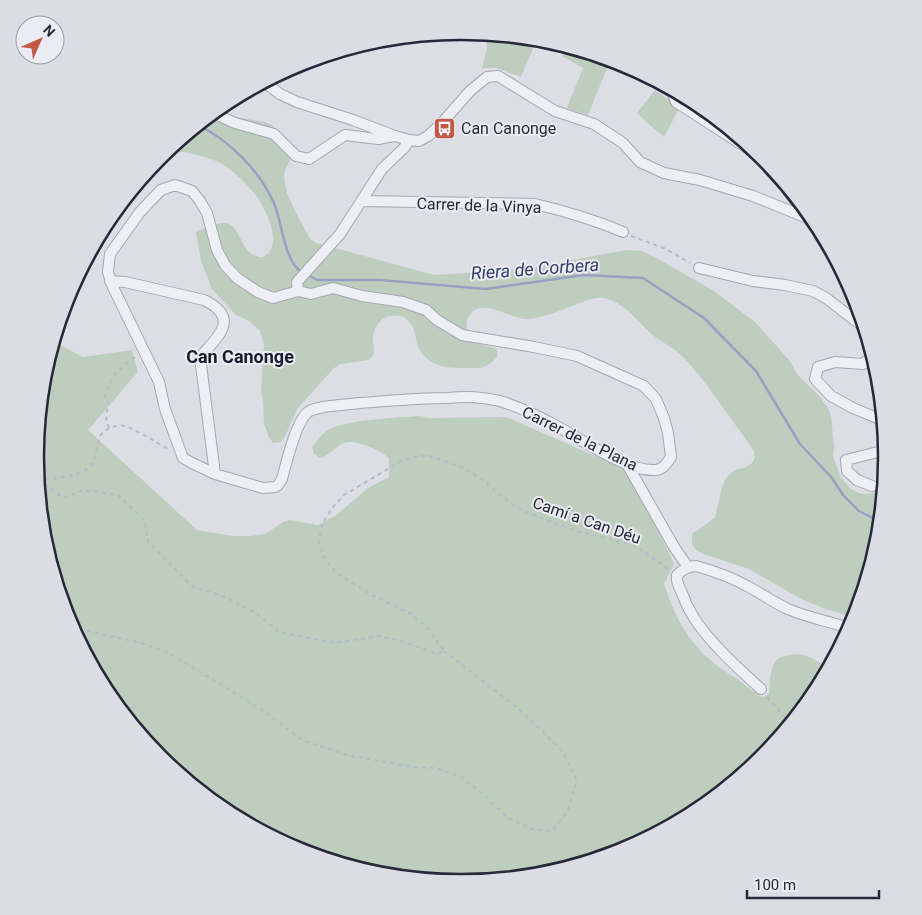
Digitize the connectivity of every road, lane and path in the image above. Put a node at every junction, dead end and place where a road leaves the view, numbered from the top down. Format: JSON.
{"nodes":[{"id":1,"x":270,"y":86,"type":"edge"},
{"id":2,"x":675,"y":99,"type":"edge"},
{"id":3,"x":220,"y":116,"type":"edge"},
{"id":4,"x":720,"y":131,"type":"edge"},
{"id":5,"x":395,"y":136,"type":"junction"},
{"id":6,"x":409,"y":140,"type":"junction"},
{"id":7,"x":361,"y":201,"type":"junction"},
{"id":8,"x":800,"y":215,"type":"edge"},
{"id":9,"x":623,"y":232,"type":"joint"},
{"id":10,"x":699,"y":268,"type":"joint"},
{"id":11,"x":110,"y":280,"type":"junction"},
{"id":12,"x":298,"y":287,"type":"junction"},
{"id":13,"x":855,"y":320,"type":"edge"},
{"id":14,"x":147,"y":358,"type":"junction"},
{"id":15,"x":867,"y":361,"type":"edge"},
{"id":16,"x":877,"y":418,"type":"edge"},
{"id":17,"x":109,"y":428,"type":"junction"},
{"id":18,"x":878,"y":452,"type":"edge"},
{"id":19,"x":183,"y":458,"type":"junction"},
{"id":20,"x":627,"y":464,"type":"junction"},
{"id":21,"x":215,"y":474,"type":"junction"},
{"id":22,"x":44,"y":480,"type":"edge"},
{"id":23,"x":44,"y":483,"type":"edge"},
{"id":24,"x":872,"y":486,"type":"dead end"},
{"id":25,"x":688,"y":567,"type":"junction"},
{"id":26,"x":677,"y":575,"type":"junction"},
{"id":27,"x":843,"y":626,"type":"edge"},
{"id":28,"x":81,"y":629,"type":"edge"},
{"id":29,"x":444,"y":651,"type":"junction"},
{"id":30,"x":760,"y":689,"type":"joint"},
{"id":31,"x":786,"y":719,"type":"edge"}],
"edges":[{"from":1,"to":5,"type":"street"},
{"from":2,"to":4,"type":"street"},
{"from":3,"to":5,"type":"street"},
{"from":5,"to":6,"type":"street"},
{"from":6,"to":7,"type":"street"},
{"from":6,"to":8,"type":"street"},
{"from":7,"to":9,"type":"street","name":"Carrer de la Vinya"},
{"from":7,"to":12,"type":"street"},
{"from":9,"to":10,"type":"path"},
{"from":10,"to":13,"type":"street"},
{"from":11,"to":12,"type":"street","name":"Carrer de la Plana"},
{"from":11,"to":14,"type":"street","name":"Carrer de la Plana"},
{"from":11,"to":21,"type":"street"},
{"from":12,"to":20,"type":"street","name":"Carrer de la Plana"},
{"from":14,"to":17,"type":"path"},
{"from":14,"to":19,"type":"street","name":"Carrer de la Plana"},
{"from":15,"to":16,"type":"street"},
{"from":17,"to":19,"type":"path"},
{"from":17,"to":22,"type":"path"},
{"from":18,"to":24,"type":"street"},
{"from":19,"to":21,"type":"street","name":"Carrer de la Plana"},
{"from":20,"to":21,"type":"street","name":"Carrer de la Plana"},
{"from":20,"to":25,"type":"street"},
{"from":23,"to":29,"type":"path"},
{"from":25,"to":26,"type":"street"},
{"from":25,"to":27,"type":"street"},
{"from":26,"to":29,"type":"path","name":"Camí a Can Déu"},
{"from":26,"to":30,"type":"street"},
{"from":28,"to":29,"type":"path"},
{"from":30,"to":31,"type":"path"}]}
